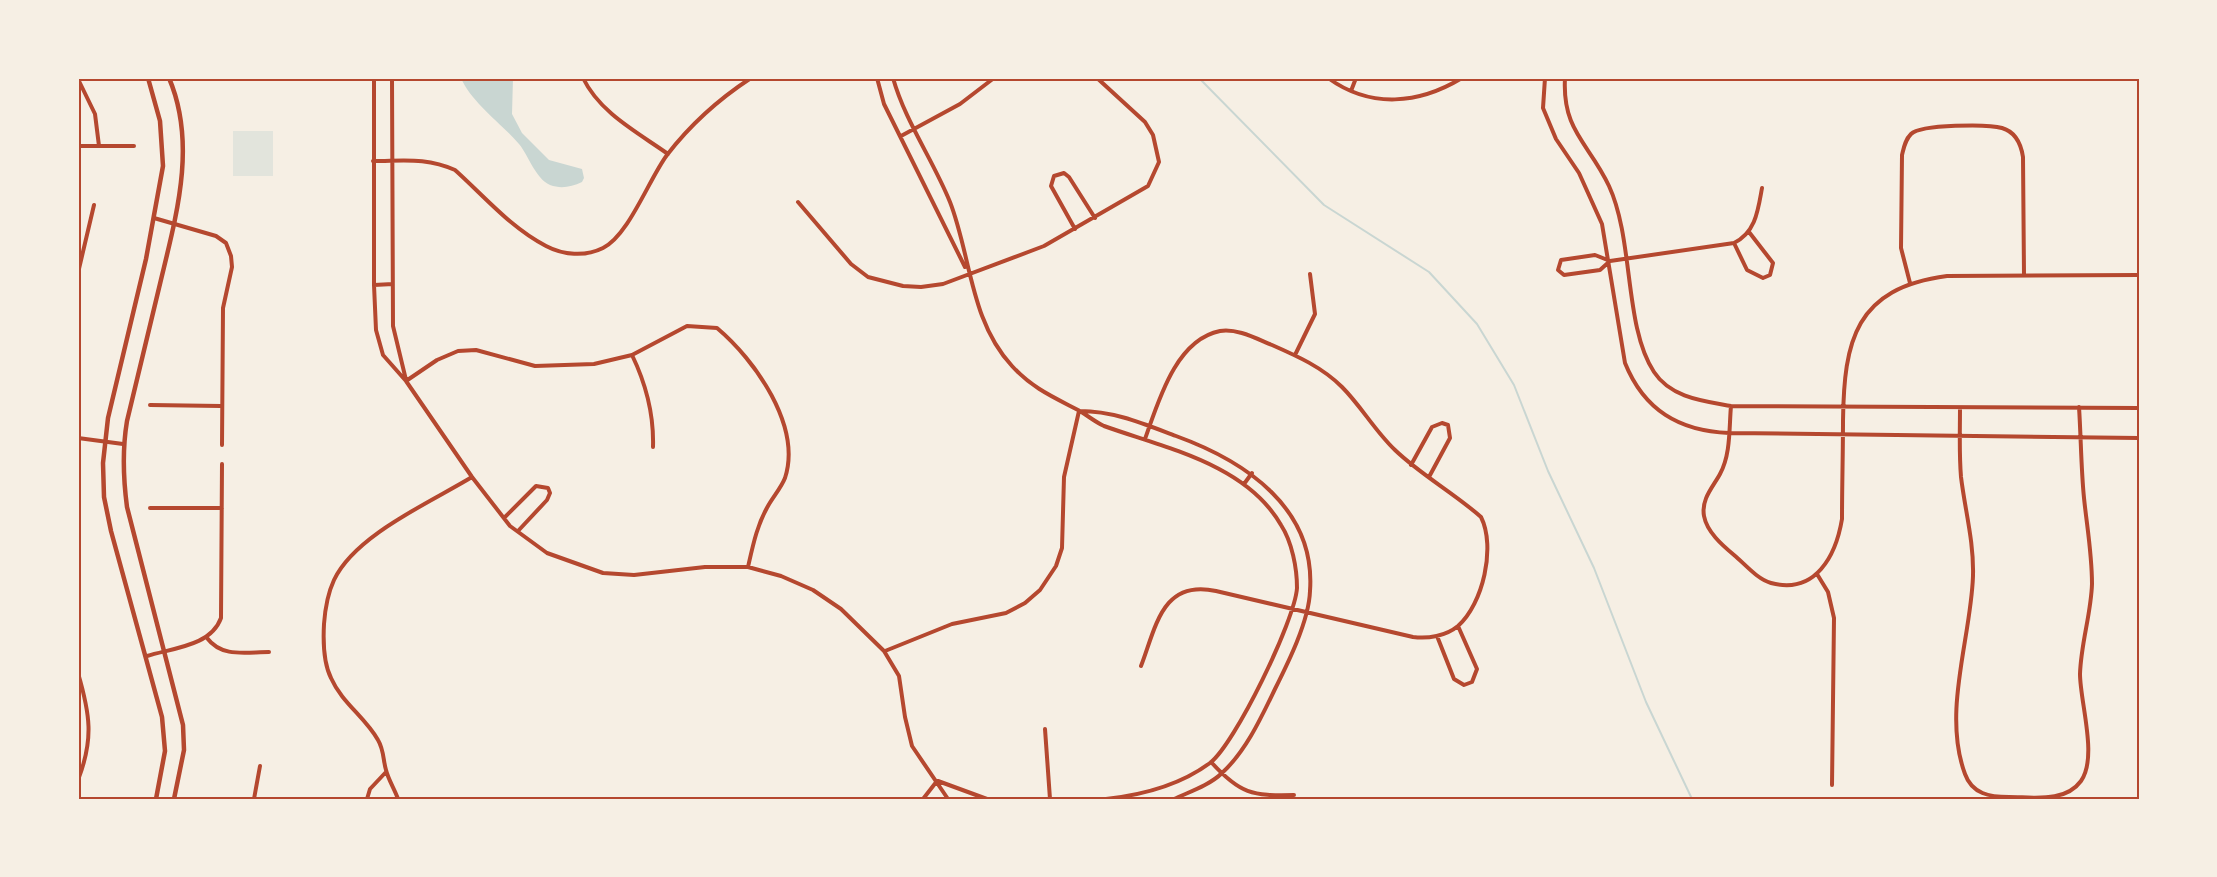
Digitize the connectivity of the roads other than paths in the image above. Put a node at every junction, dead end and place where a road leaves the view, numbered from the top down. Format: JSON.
{"nodes":[{"id":1,"x":148,"y":78,"type":"edge"},
{"id":2,"x":169,"y":78,"type":"edge"},
{"id":3,"x":375,"y":78,"type":"edge"},
{"id":4,"x":392,"y":78,"type":"edge"},
{"id":5,"x":583,"y":78,"type":"edge"},
{"id":6,"x":738,"y":78,"type":"edge"},
{"id":7,"x":751,"y":78,"type":"edge"},
{"id":8,"x":877,"y":78,"type":"edge"},
{"id":9,"x":893,"y":78,"type":"edge"},
{"id":10,"x":994,"y":78,"type":"edge"},
{"id":11,"x":1097,"y":78,"type":"edge"},
{"id":12,"x":1328,"y":78,"type":"edge"},
{"id":13,"x":1356,"y":78,"type":"edge"},
{"id":14,"x":1462,"y":78,"type":"edge"},
{"id":15,"x":1545,"y":78,"type":"edge"},
{"id":16,"x":1565,"y":78,"type":"edge"},
{"id":17,"x":78,"y":79,"type":"edge"},
{"id":18,"x":743,"y":83,"type":"junction"},
{"id":19,"x":1351,"y":90,"type":"junction"},
{"id":20,"x":915,"y":129,"type":"junction"},
{"id":21,"x":901,"y":136,"type":"junction"},
{"id":22,"x":78,"y":146,"type":"edge"},
{"id":23,"x":99,"y":146,"type":"junction"},
{"id":24,"x":134,"y":146,"type":"dead end"},
{"id":25,"x":668,"y":154,"type":"junction"},
{"id":26,"x":373,"y":161,"type":"junction"},
{"id":27,"x":391,"y":161,"type":"junction"},
{"id":28,"x":1762,"y":188,"type":"dead end"},
{"id":29,"x":798,"y":202,"type":"dead end"},
{"id":30,"x":94,"y":205,"type":"dead end"},
{"id":31,"x":154,"y":218,"type":"junction"},
{"id":32,"x":1095,"y":218,"type":"junction"},
{"id":33,"x":174,"y":224,"type":"junction"},
{"id":34,"x":1075,"y":229,"type":"junction"},
{"id":35,"x":1749,"y":232,"type":"junction"},
{"id":36,"x":1734,"y":243,"type":"junction"},
{"id":37,"x":81,"y":250,"type":"edge"},
{"id":38,"x":1628,"y":258,"type":"junction"},
{"id":39,"x":1610,"y":261,"type":"junction"},
{"id":40,"x":78,"y":273,"type":"edge"},
{"id":41,"x":1311,"y":274,"type":"dead end"},
{"id":42,"x":2139,"y":275,"type":"edge"},
{"id":43,"x":969,"y":276,"type":"junction"},
{"id":44,"x":2024,"y":276,"type":"junction"},
{"id":45,"x":393,"y":284,"type":"junction"},
{"id":46,"x":1910,"y":284,"type":"junction"},
{"id":47,"x":374,"y":285,"type":"junction"},
{"id":48,"x":632,"y":355,"type":"junction"},
{"id":49,"x":1295,"y":355,"type":"junction"},
{"id":50,"x":406,"y":381,"type":"junction"},
{"id":51,"x":150,"y":405,"type":"dead end"},
{"id":52,"x":222,"y":406,"type":"junction"},
{"id":53,"x":1731,"y":406,"type":"junction"},
{"id":54,"x":1843,"y":406,"type":"junction"},
{"id":55,"x":2079,"y":407,"type":"junction"},
{"id":56,"x":1960,"y":408,"type":"junction"},
{"id":57,"x":2139,"y":408,"type":"edge"},
{"id":58,"x":1079,"y":411,"type":"junction"},
{"id":59,"x":1150,"y":426,"type":"junction"},
{"id":60,"x":1729,"y":433,"type":"junction"},
{"id":61,"x":1843,"y":434,"type":"junction"},
{"id":62,"x":78,"y":438,"type":"edge"},
{"id":63,"x":1960,"y":438,"type":"junction"},
{"id":64,"x":2081,"y":438,"type":"junction"},
{"id":65,"x":2139,"y":438,"type":"edge"},
{"id":66,"x":1146,"y":439,"type":"junction"},
{"id":67,"x":104,"y":441,"type":"junction"},
{"id":68,"x":123,"y":444,"type":"junction"},
{"id":69,"x":222,"y":446,"type":"dead end"},
{"id":70,"x":653,"y":447,"type":"dead end"},
{"id":71,"x":222,"y":464,"type":"dead end"},
{"id":72,"x":1411,"y":465,"type":"junction"},
{"id":73,"x":1252,"y":473,"type":"junction"},
{"id":74,"x":472,"y":477,"type":"junction"},
{"id":75,"x":1429,"y":477,"type":"junction"},
{"id":76,"x":1244,"y":484,"type":"junction"},
{"id":77,"x":150,"y":508,"type":"dead end"},
{"id":78,"x":222,"y":508,"type":"junction"},
{"id":79,"x":504,"y":518,"type":"junction"},
{"id":80,"x":518,"y":531,"type":"junction"},
{"id":81,"x":748,"y":567,"type":"junction"},
{"id":82,"x":1816,"y":574,"type":"junction"},
{"id":83,"x":1291,"y":609,"type":"junction"},
{"id":84,"x":1307,"y":613,"type":"junction"},
{"id":85,"x":1458,"y":626,"type":"junction"},
{"id":86,"x":1437,"y":636,"type":"junction"},
{"id":87,"x":207,"y":638,"type":"junction"},
{"id":88,"x":165,"y":651,"type":"junction"},
{"id":89,"x":884,"y":651,"type":"junction"},
{"id":90,"x":269,"y":652,"type":"dead end"},
{"id":91,"x":147,"y":656,"type":"junction"},
{"id":92,"x":1141,"y":666,"type":"dead end"},
{"id":93,"x":78,"y":673,"type":"edge"},
{"id":94,"x":1045,"y":729,"type":"dead end"},
{"id":95,"x":1211,"y":762,"type":"junction"},
{"id":96,"x":260,"y":766,"type":"dead end"},
{"id":97,"x":386,"y":772,"type":"junction"},
{"id":98,"x":1222,"y":774,"type":"junction"},
{"id":99,"x":78,"y":778,"type":"edge"},
{"id":100,"x":937,"y":781,"type":"junction"},
{"id":101,"x":1832,"y":785,"type":"dead end"},
{"id":102,"x":1294,"y":795,"type":"dead end"},
{"id":103,"x":156,"y":799,"type":"edge"},
{"id":104,"x":174,"y":799,"type":"edge"},
{"id":105,"x":254,"y":799,"type":"edge"},
{"id":106,"x":367,"y":799,"type":"edge"},
{"id":107,"x":398,"y":799,"type":"edge"},
{"id":108,"x":923,"y":799,"type":"edge"},
{"id":109,"x":948,"y":799,"type":"edge"},
{"id":110,"x":987,"y":799,"type":"edge"},
{"id":111,"x":1050,"y":799,"type":"edge"},
{"id":112,"x":1106,"y":799,"type":"edge"},
{"id":113,"x":1174,"y":799,"type":"edge"}],
"edges":[{"from":1,"to":31,"type":"street"},
{"from":2,"to":33,"type":"street"},
{"from":3,"to":26,"type":"street"},
{"from":4,"to":27,"type":"street"},
{"from":5,"to":25,"type":"street"},
{"from":6,"to":18,"type":"street"},
{"from":7,"to":18,"type":"street"},
{"from":8,"to":21,"type":"street"},
{"from":9,"to":20,"type":"street"},
{"from":10,"to":20,"type":"street"},
{"from":11,"to":32,"type":"street"},
{"from":12,"to":19,"type":"street"},
{"from":13,"to":19,"type":"street"},
{"from":14,"to":19,"type":"street"},
{"from":15,"to":39,"type":"street"},
{"from":16,"to":38,"type":"street"},
{"from":17,"to":23,"type":"street"},
{"from":18,"to":25,"type":"street"},
{"from":20,"to":21,"type":"street"},
{"from":20,"to":43,"type":"street"},
{"from":21,"to":43,"type":"street"},
{"from":22,"to":23,"type":"street"},
{"from":23,"to":24,"type":"street"},
{"from":25,"to":27,"type":"street"},
{"from":26,"to":27,"type":"street"},
{"from":26,"to":47,"type":"street"},
{"from":27,"to":45,"type":"street"},
{"from":28,"to":35,"type":"street"},
{"from":29,"to":43,"type":"street"},
{"from":30,"to":37,"type":"street"},
{"from":31,"to":33,"type":"street"},
{"from":31,"to":67,"type":"street"},
{"from":32,"to":34,"type":"street"},
{"from":32,"to":34,"type":"street"},
{"from":33,"to":52,"type":"street"},
{"from":33,"to":68,"type":"street"},
{"from":34,"to":43,"type":"street"},
{"from":35,"to":36,"type":"street"},
{"from":35,"to":36,"type":"street"},
{"from":36,"to":38,"type":"street"},
{"from":37,"to":40,"type":"street"},
{"from":38,"to":39,"type":"street"},
{"from":38,"to":53,"type":"street"},
{"from":39,"to":39,"type":"street"},
{"from":39,"to":60,"type":"street"},
{"from":41,"to":49,"type":"street"},
{"from":42,"to":44,"type":"street"},
{"from":43,"to":58,"type":"street"},
{"from":44,"to":46,"type":"street"},
{"from":44,"to":46,"type":"street"},
{"from":45,"to":47,"type":"street"},
{"from":45,"to":50,"type":"street"},
{"from":46,"to":54,"type":"street"},
{"from":47,"to":50,"type":"street"},
{"from":48,"to":50,"type":"street"},
{"from":48,"to":70,"type":"street"},
{"from":48,"to":81,"type":"street"},
{"from":49,"to":59,"type":"street"},
{"from":49,"to":72,"type":"street"},
{"from":50,"to":74,"type":"street"},
{"from":51,"to":52,"type":"street"},
{"from":52,"to":69,"type":"street"},
{"from":53,"to":54,"type":"street"},
{"from":53,"to":60,"type":"street"},
{"from":54,"to":56,"type":"street"},
{"from":54,"to":61,"type":"street"},
{"from":55,"to":56,"type":"street"},
{"from":55,"to":57,"type":"street"},
{"from":55,"to":64,"type":"street"},
{"from":56,"to":63,"type":"street"},
{"from":58,"to":59,"type":"street"},
{"from":58,"to":66,"type":"street"},
{"from":58,"to":89,"type":"street"},
{"from":59,"to":66,"type":"street"},
{"from":59,"to":73,"type":"street"},
{"from":60,"to":61,"type":"street"},
{"from":60,"to":82,"type":"street"},
{"from":61,"to":63,"type":"street"},
{"from":61,"to":82,"type":"street"},
{"from":62,"to":67,"type":"street"},
{"from":63,"to":64,"type":"street"},
{"from":63,"to":64,"type":"street"},
{"from":64,"to":65,"type":"street"},
{"from":66,"to":76,"type":"street"},
{"from":67,"to":68,"type":"street"},
{"from":67,"to":91,"type":"street"},
{"from":68,"to":88,"type":"street"},
{"from":71,"to":78,"type":"street"},
{"from":72,"to":75,"type":"street"},
{"from":72,"to":75,"type":"street"},
{"from":73,"to":76,"type":"street"},
{"from":73,"to":84,"type":"street"},
{"from":74,"to":79,"type":"street"},
{"from":74,"to":97,"type":"street"},
{"from":75,"to":85,"type":"street"},
{"from":76,"to":83,"type":"street"},
{"from":77,"to":78,"type":"street"},
{"from":78,"to":87,"type":"street"},
{"from":79,"to":80,"type":"street"},
{"from":79,"to":80,"type":"street"},
{"from":80,"to":81,"type":"street"},
{"from":81,"to":89,"type":"street"},
{"from":82,"to":101,"type":"street"},
{"from":83,"to":84,"type":"street"},
{"from":83,"to":92,"type":"street"},
{"from":83,"to":95,"type":"street"},
{"from":84,"to":86,"type":"street"},
{"from":84,"to":98,"type":"street"},
{"from":85,"to":86,"type":"street"},
{"from":85,"to":86,"type":"street"},
{"from":87,"to":88,"type":"street"},
{"from":87,"to":90,"type":"street"},
{"from":88,"to":91,"type":"street"},
{"from":88,"to":104,"type":"street"},
{"from":89,"to":100,"type":"street"},
{"from":91,"to":103,"type":"street"},
{"from":93,"to":99,"type":"street"},
{"from":94,"to":111,"type":"street"},
{"from":95,"to":98,"type":"street"},
{"from":95,"to":112,"type":"street"},
{"from":96,"to":105,"type":"street"},
{"from":97,"to":106,"type":"street"},
{"from":97,"to":107,"type":"street"},
{"from":98,"to":102,"type":"street"},
{"from":98,"to":113,"type":"street"},
{"from":100,"to":108,"type":"street"},
{"from":100,"to":109,"type":"street"},
{"from":100,"to":110,"type":"street"}]}
